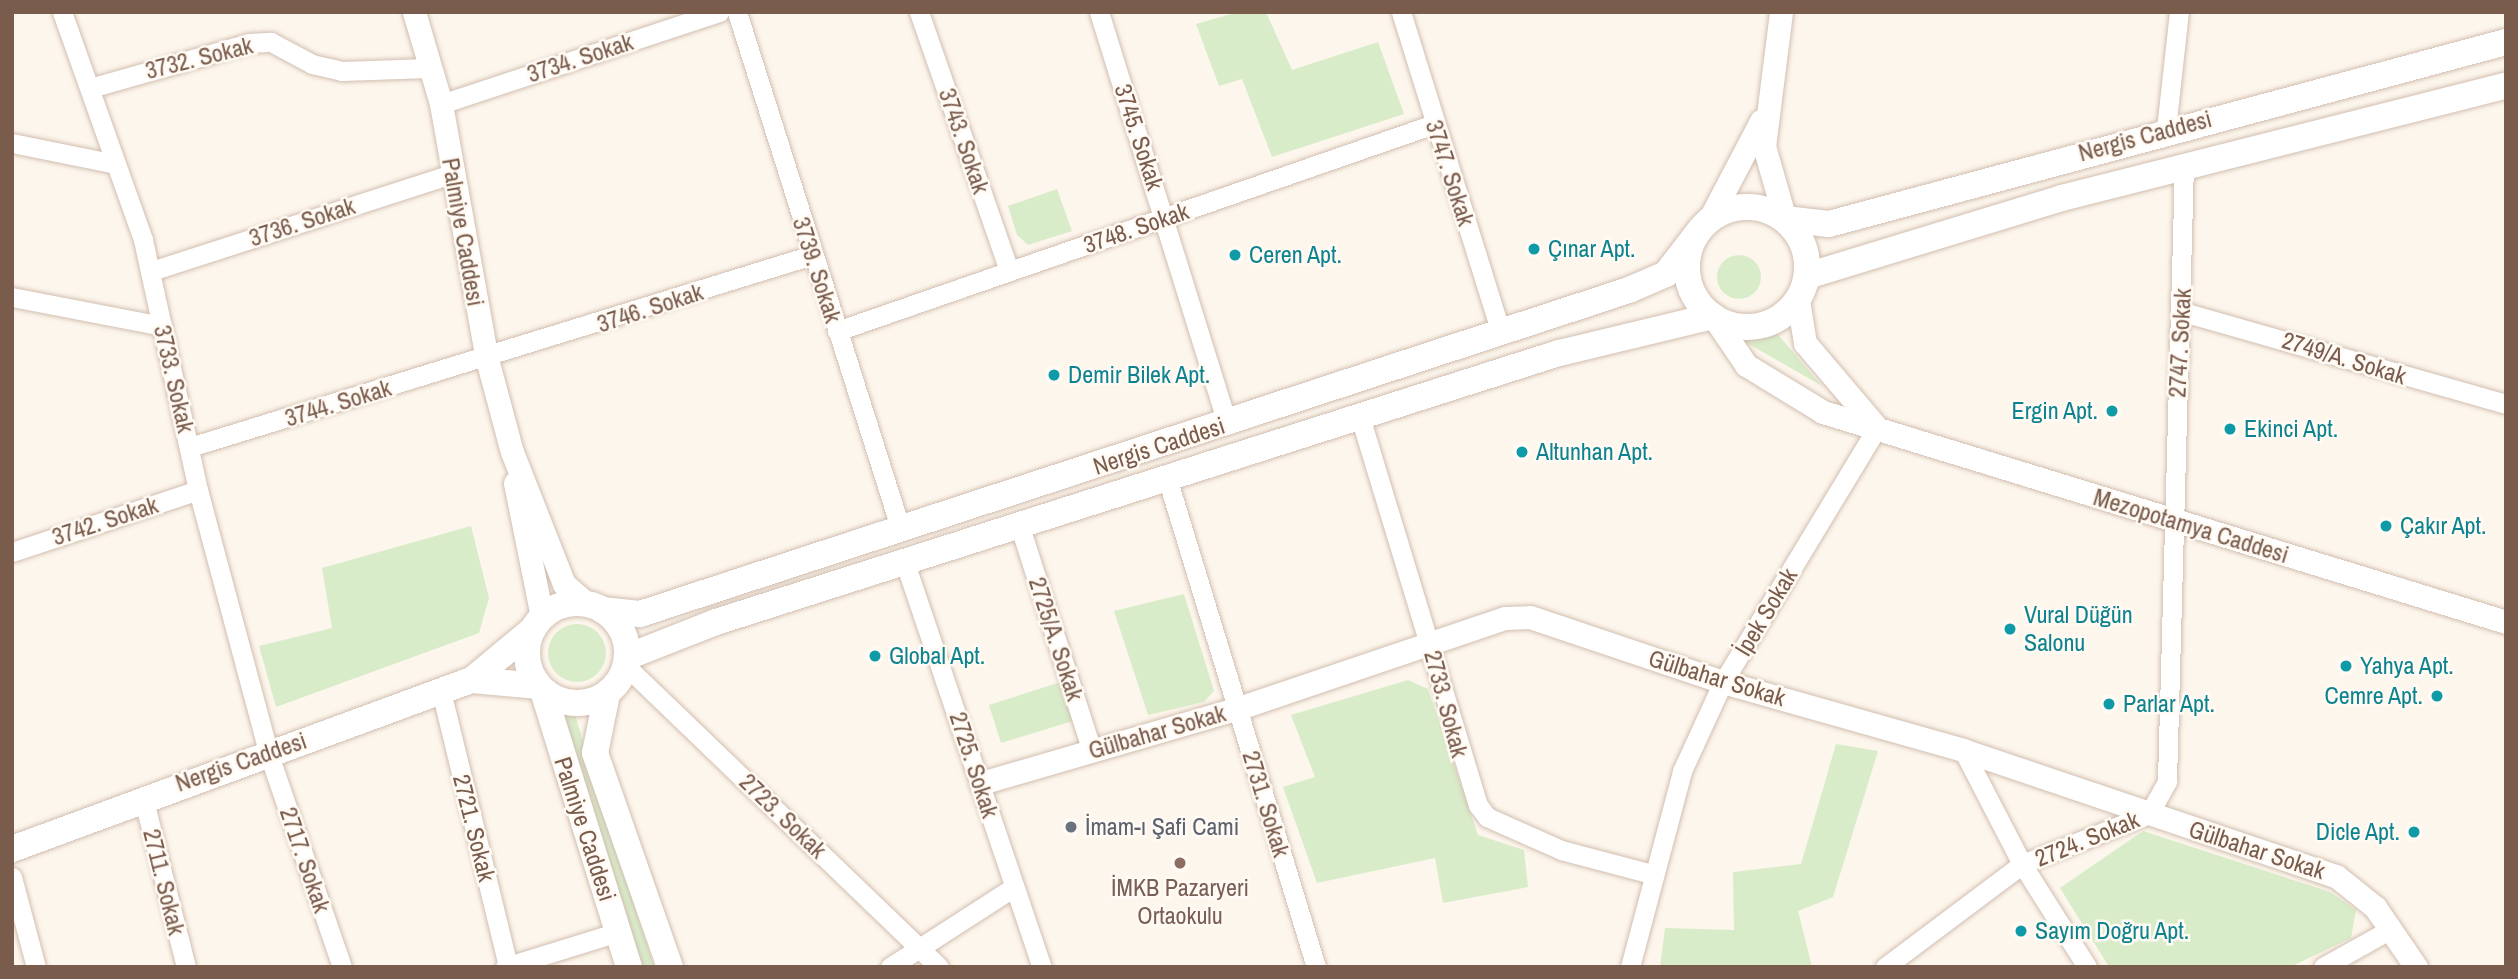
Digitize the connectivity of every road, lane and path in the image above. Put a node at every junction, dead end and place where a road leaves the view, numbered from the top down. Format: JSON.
{"nodes":[{"id":1,"x":62,"y":12,"type":"edge"},
{"id":2,"x":414,"y":12,"type":"edge"},
{"id":3,"x":719,"y":12,"type":"edge"},
{"id":4,"x":737,"y":12,"type":"edge"},
{"id":5,"x":919,"y":12,"type":"edge"},
{"id":6,"x":1099,"y":12,"type":"edge"},
{"id":7,"x":1401,"y":12,"type":"edge"},
{"id":8,"x":1781,"y":12,"type":"edge"},
{"id":9,"x":2179,"y":12,"type":"edge"},
{"id":10,"x":2506,"y":42,"type":"edge"},
{"id":11,"x":428,"y":68,"type":"junction"},
{"id":12,"x":2506,"y":86,"type":"edge"},
{"id":13,"x":90,"y":88,"type":"junction"},
{"id":14,"x":441,"y":104,"type":"junction"},
{"id":15,"x":1768,"y":105,"type":"junction"},
{"id":16,"x":1434,"y":124,"type":"junction"},
{"id":17,"x":2166,"y":129,"type":"junction"},
{"id":18,"x":12,"y":143,"type":"edge"},
{"id":19,"x":116,"y":164,"type":"junction"},
{"id":20,"x":2184,"y":166,"type":"junction"},
{"id":21,"x":452,"y":174,"type":"junction"},
{"id":22,"x":1165,"y":219,"type":"junction"},
{"id":23,"x":1785,"y":219,"type":"junction"},
{"id":24,"x":1702,"y":228,"type":"junction"},
{"id":25,"x":812,"y":255,"type":"junction"},
{"id":26,"x":1009,"y":270,"type":"junction"},
{"id":27,"x":151,"y":271,"type":"junction"},
{"id":28,"x":1802,"y":288,"type":"junction"},
{"id":29,"x":12,"y":297,"type":"edge"},
{"id":30,"x":2183,"y":312,"type":"junction"},
{"id":31,"x":1713,"y":316,"type":"junction"},
{"id":32,"x":162,"y":326,"type":"junction"},
{"id":33,"x":837,"y":331,"type":"junction"},
{"id":34,"x":1501,"y":333,"type":"junction"},
{"id":35,"x":487,"y":359,"type":"junction"},
{"id":36,"x":2506,"y":404,"type":"edge"},
{"id":37,"x":1361,"y":420,"type":"junction"},
{"id":38,"x":1227,"y":423,"type":"junction"},
{"id":39,"x":1877,"y":428,"type":"junction"},
{"id":40,"x":190,"y":447,"type":"junction"},
{"id":41,"x":512,"y":452,"type":"junction"},
{"id":42,"x":1168,"y":481,"type":"junction"},
{"id":43,"x":198,"y":490,"type":"junction"},
{"id":44,"x":2170,"y":519,"type":"junction"},
{"id":45,"x":900,"y":527,"type":"junction"},
{"id":46,"x":1020,"y":527,"type":"junction"},
{"id":47,"x":12,"y":552,"type":"edge"},
{"id":48,"x":905,"y":563,"type":"junction"},
{"id":49,"x":594,"y":607,"type":"junction"},
{"id":50,"x":2506,"y":622,"type":"edge"},
{"id":51,"x":537,"y":624,"type":"junction"},
{"id":52,"x":1429,"y":642,"type":"junction"},
{"id":53,"x":626,"y":662,"type":"junction"},
{"id":54,"x":472,"y":680,"type":"junction"},
{"id":55,"x":1723,"y":682,"type":"junction"},
{"id":56,"x":541,"y":689,"type":"junction"},
{"id":57,"x":441,"y":691,"type":"junction"},
{"id":58,"x":607,"y":694,"type":"junction"},
{"id":59,"x":1236,"y":709,"type":"junction"},
{"id":60,"x":1963,"y":750,"type":"junction"},
{"id":61,"x":1092,"y":751,"type":"junction"},
{"id":62,"x":268,"y":752,"type":"junction"},
{"id":63,"x":981,"y":783,"type":"junction"},
{"id":64,"x":143,"y":797,"type":"junction"},
{"id":65,"x":2149,"y":814,"type":"junction"},
{"id":66,"x":12,"y":849,"type":"edge"},
{"id":67,"x":2022,"y":864,"type":"junction"},
{"id":68,"x":1652,"y":874,"type":"junction"},
{"id":69,"x":12,"y":877,"type":"edge"},
{"id":70,"x":1014,"y":887,"type":"junction"},
{"id":71,"x":2391,"y":929,"type":"junction"},
{"id":72,"x":618,"y":932,"type":"junction"},
{"id":73,"x":920,"y":947,"type":"junction"},
{"id":74,"x":506,"y":966,"type":"edge"},
{"id":75,"x":36,"y":967,"type":"edge"},
{"id":76,"x":186,"y":967,"type":"edge"},
{"id":77,"x":342,"y":967,"type":"edge"},
{"id":78,"x":629,"y":967,"type":"edge"},
{"id":79,"x":670,"y":967,"type":"edge"},
{"id":80,"x":890,"y":967,"type":"edge"},
{"id":81,"x":939,"y":967,"type":"edge"},
{"id":82,"x":1042,"y":967,"type":"edge"},
{"id":83,"x":1316,"y":967,"type":"edge"},
{"id":84,"x":1630,"y":967,"type":"edge"},
{"id":85,"x":1885,"y":967,"type":"edge"},
{"id":86,"x":2087,"y":967,"type":"edge"},
{"id":87,"x":2323,"y":967,"type":"edge"},
{"id":88,"x":2416,"y":967,"type":"edge"}],
"edges":[{"from":1,"to":13,"type":"street","name":"3733. Sokak"},
{"from":2,"to":11,"type":"street","name":"Palmiye Caddesi"},
{"from":3,"to":14,"type":"street","name":"3734. Sokak"},
{"from":4,"to":25,"type":"street","name":"3739. Sokak"},
{"from":5,"to":26,"type":"street","name":"3743. Sokak"},
{"from":6,"to":22,"type":"street","name":"3745. Sokak"},
{"from":7,"to":16,"type":"street","name":"3747. Sokak"},
{"from":8,"to":15,"type":"street"},
{"from":9,"to":17,"type":"street"},
{"from":10,"to":17,"type":"main road","name":"Nergis Caddesi"},
{"from":11,"to":13,"type":"street","name":"3732. Sokak"},
{"from":11,"to":14,"type":"street","name":"Palmiye Caddesi"},
{"from":12,"to":20,"type":"main road","name":"Nergis Caddesi"},
{"from":13,"to":19,"type":"street","name":"3733. Sokak"},
{"from":14,"to":21,"type":"street","name":"Palmiye Caddesi"},
{"from":15,"to":23,"type":"street"},
{"from":15,"to":24,"type":"street"},
{"from":16,"to":22,"type":"street","name":"3748. Sokak"},
{"from":16,"to":34,"type":"street","name":"3747. Sokak"},
{"from":17,"to":23,"type":"main road","name":"Nergis Caddesi"},
{"from":18,"to":19,"type":"street"},
{"from":19,"to":27,"type":"street","name":"3733. Sokak"},
{"from":20,"to":28,"type":"main road","name":"Nergis Caddesi"},
{"from":20,"to":30,"type":"street","name":"2747. Sokak"},
{"from":21,"to":27,"type":"street","name":"3736. Sokak"},
{"from":21,"to":35,"type":"street","name":"Palmiye Caddesi"},
{"from":22,"to":26,"type":"street","name":"3748. Sokak"},
{"from":22,"to":38,"type":"street","name":"3745. Sokak"},
{"from":23,"to":24,"type":"main road"},
{"from":23,"to":28,"type":"main road"},
{"from":24,"to":31,"type":"main road"},
{"from":24,"to":34,"type":"main road","name":"Nergis Caddesi"},
{"from":25,"to":33,"type":"street","name":"3739. Sokak"},
{"from":25,"to":35,"type":"street","name":"3746. Sokak"},
{"from":26,"to":33,"type":"street","name":"3748. Sokak"},
{"from":27,"to":32,"type":"street","name":"3733. Sokak"},
{"from":28,"to":31,"type":"main road"},
{"from":28,"to":39,"type":"street"},
{"from":29,"to":32,"type":"street"},
{"from":30,"to":36,"type":"street","name":"2749/A. Sokak"},
{"from":30,"to":44,"type":"street","name":"2747. Sokak"},
{"from":31,"to":37,"type":"main road","name":"Nergis Caddesi"},
{"from":31,"to":39,"type":"street","name":"Mezopotamya Caddesi"},
{"from":32,"to":40,"type":"street","name":"3733. Sokak"},
{"from":33,"to":45,"type":"street","name":"3739. Sokak"},
{"from":34,"to":38,"type":"main road","name":"Nergis Caddesi"},
{"from":35,"to":40,"type":"street","name":"3744. Sokak"},
{"from":35,"to":41,"type":"street","name":"Palmiye Caddesi"},
{"from":37,"to":42,"type":"main road","name":"Nergis Caddesi"},
{"from":37,"to":52,"type":"street","name":"2733. Sokak"},
{"from":38,"to":45,"type":"main road","name":"Nergis Caddesi"},
{"from":39,"to":44,"type":"street","name":"Mezopotamya Caddesi"},
{"from":39,"to":55,"type":"street","name":"İpek Sokak"},
{"from":40,"to":43,"type":"street","name":"3733. Sokak"},
{"from":41,"to":49,"type":"street","name":"Palmiye Caddesi"},
{"from":41,"to":51,"type":"street","name":"Palmiye Caddesi"},
{"from":42,"to":46,"type":"main road","name":"Nergis Caddesi"},
{"from":42,"to":59,"type":"street","name":"2731. Sokak"},
{"from":43,"to":47,"type":"street","name":"3742. Sokak"},
{"from":43,"to":62,"type":"street","name":"3733. Sokak"},
{"from":44,"to":50,"type":"street","name":"Mezopotamya Caddesi"},
{"from":44,"to":65,"type":"street","name":"2724. Sokak"},
{"from":45,"to":49,"type":"main road","name":"Nergis Caddesi"},
{"from":46,"to":48,"type":"main road","name":"Nergis Caddesi"},
{"from":46,"to":61,"type":"street","name":"2725/A. Sokak"},
{"from":48,"to":53,"type":"main road","name":"Nergis Caddesi"},
{"from":48,"to":63,"type":"street","name":"2725. Sokak"},
{"from":49,"to":51,"type":"main road"},
{"from":49,"to":53,"type":"main road"},
{"from":51,"to":54,"type":"main road"},
{"from":51,"to":56,"type":"main road"},
{"from":52,"to":55,"type":"street","name":"Gülbahar Sokak"},
{"from":52,"to":59,"type":"street","name":"Gülbahar Sokak"},
{"from":52,"to":68,"type":"street","name":"2733. Sokak"},
{"from":53,"to":58,"type":"main road"},
{"from":53,"to":73,"type":"street","name":"2723. Sokak"},
{"from":54,"to":56,"type":"main road"},
{"from":54,"to":57,"type":"main road","name":"Nergis Caddesi"},
{"from":55,"to":60,"type":"street","name":"Gülbahar Sokak"},
{"from":55,"to":68,"type":"street","name":"İpek Sokak"},
{"from":56,"to":58,"type":"main road"},
{"from":56,"to":72,"type":"main road","name":"Palmiye Caddesi"},
{"from":57,"to":62,"type":"main road","name":"Nergis Caddesi"},
{"from":57,"to":74,"type":"street","name":"2721. Sokak"},
{"from":58,"to":79,"type":"main road","name":"Palmiye Caddesi"},
{"from":59,"to":61,"type":"street","name":"Gülbahar Sokak"},
{"from":59,"to":83,"type":"street","name":"2731. Sokak"},
{"from":60,"to":65,"type":"street","name":"Gülbahar Sokak"},
{"from":60,"to":67,"type":"street"},
{"from":61,"to":63,"type":"street","name":"Gülbahar Sokak"},
{"from":62,"to":64,"type":"main road","name":"Nergis Caddesi"},
{"from":62,"to":77,"type":"street","name":"2717. Sokak"},
{"from":63,"to":70,"type":"street","name":"2725. Sokak"},
{"from":64,"to":66,"type":"main road","name":"Nergis Caddesi"},
{"from":64,"to":76,"type":"street","name":"2711. Sokak"},
{"from":65,"to":67,"type":"street","name":"2724. Sokak"},
{"from":65,"to":71,"type":"street","name":"Gülbahar Sokak"},
{"from":67,"to":85,"type":"street","name":"2724. Sokak"},
{"from":67,"to":86,"type":"street"},
{"from":68,"to":84,"type":"street","name":"İpek Sokak"},
{"from":69,"to":75,"type":"street"},
{"from":70,"to":73,"type":"street"},
{"from":70,"to":82,"type":"street","name":"2725. Sokak"},
{"from":71,"to":87,"type":"street"},
{"from":71,"to":88,"type":"street","name":"Gülbahar Sokak"},
{"from":72,"to":74,"type":"street"},
{"from":72,"to":78,"type":"main road","name":"Palmiye Caddesi"},
{"from":73,"to":80,"type":"street"},
{"from":73,"to":81,"type":"street","name":"2723. Sokak"}]}
